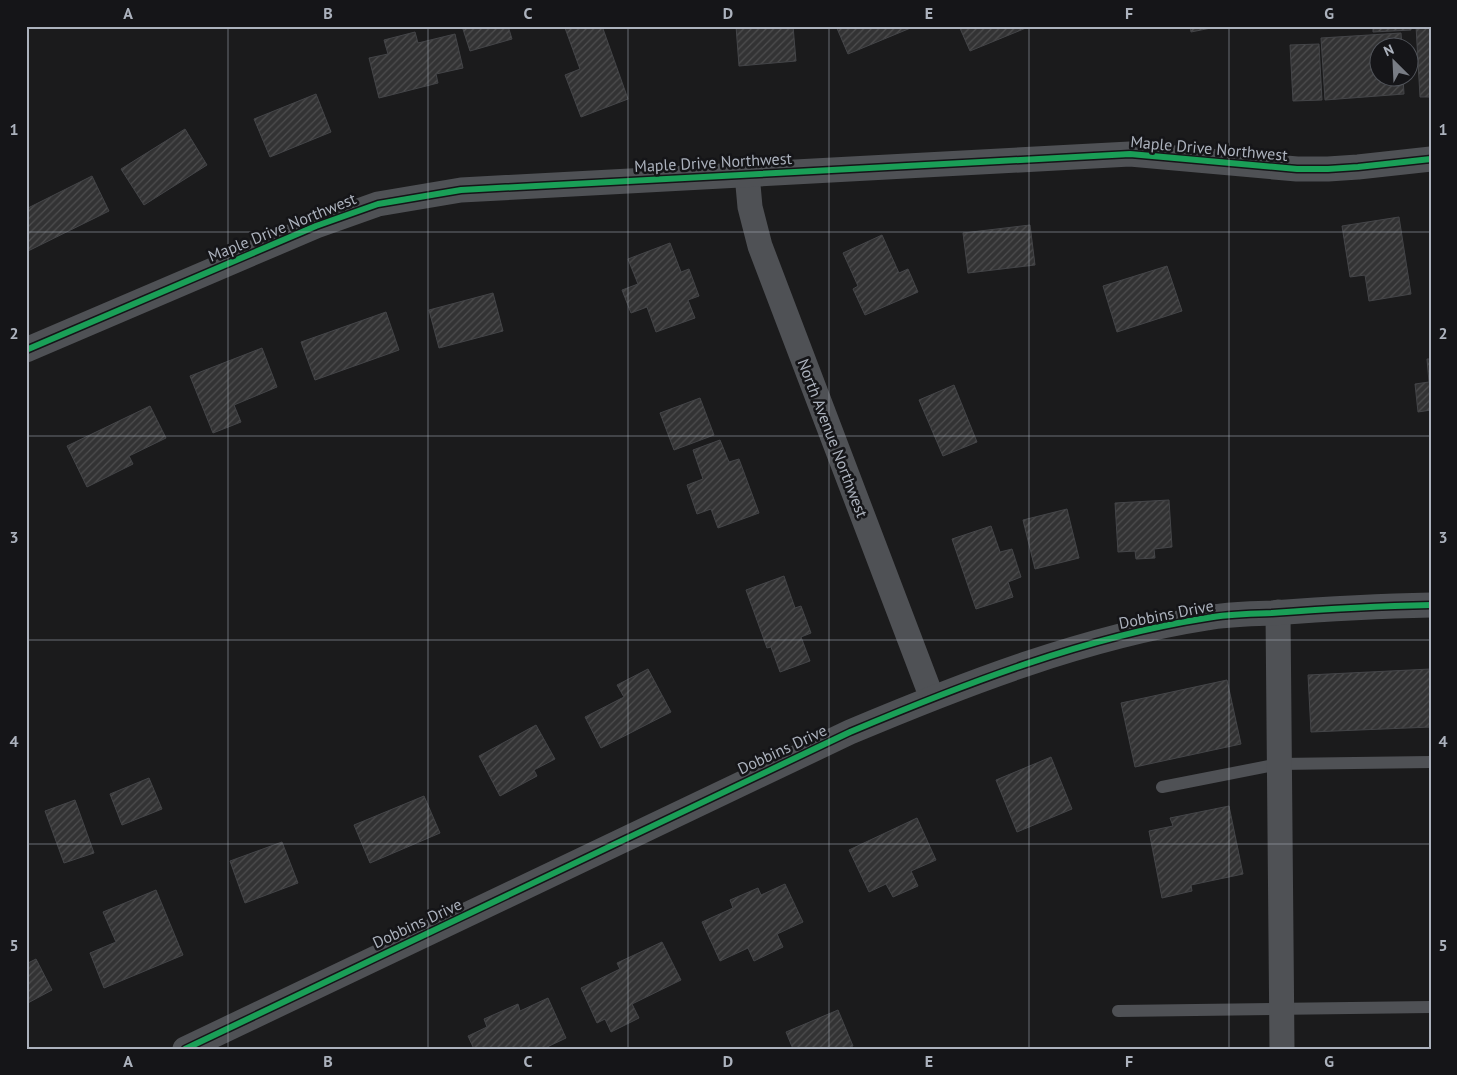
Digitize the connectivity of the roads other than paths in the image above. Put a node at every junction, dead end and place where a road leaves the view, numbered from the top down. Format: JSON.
{"nodes":[{"id":1,"x":1431,"y":158,"type":"edge"},
{"id":2,"x":747,"y":174,"type":"junction"},
{"id":3,"x":26,"y":350,"type":"edge"},
{"id":4,"x":1431,"y":605,"type":"edge"},
{"id":5,"x":1278,"y":612,"type":"junction"},
{"id":6,"x":932,"y":698,"type":"junction"},
{"id":7,"x":1431,"y":762,"type":"edge"},
{"id":8,"x":1279,"y":764,"type":"junction"},
{"id":9,"x":1162,"y":787,"type":"dead end"},
{"id":10,"x":1431,"y":1008,"type":"edge"},
{"id":11,"x":1282,"y":1009,"type":"junction"},
{"id":12,"x":1118,"y":1011,"type":"dead end"},
{"id":13,"x":185,"y":1049,"type":"edge"},
{"id":14,"x":1282,"y":1049,"type":"edge"}],
"edges":[{"from":1,"to":2,"type":"street","name":"Maple Drive Northwest"},
{"from":2,"to":3,"type":"street","name":"Maple Drive Northwest"},
{"from":2,"to":6,"type":"street","name":"North Avenue Northwest"},
{"from":4,"to":5,"type":"street","name":"Dobbins Drive"},
{"from":5,"to":6,"type":"street","name":"Dobbins Drive"},
{"from":5,"to":8,"type":"street"},
{"from":6,"to":13,"type":"street","name":"Dobbins Drive"},
{"from":7,"to":8,"type":"lane"},
{"from":8,"to":9,"type":"lane"},
{"from":8,"to":11,"type":"street"},
{"from":10,"to":11,"type":"lane"},
{"from":11,"to":12,"type":"lane"},
{"from":11,"to":14,"type":"street"}]}
